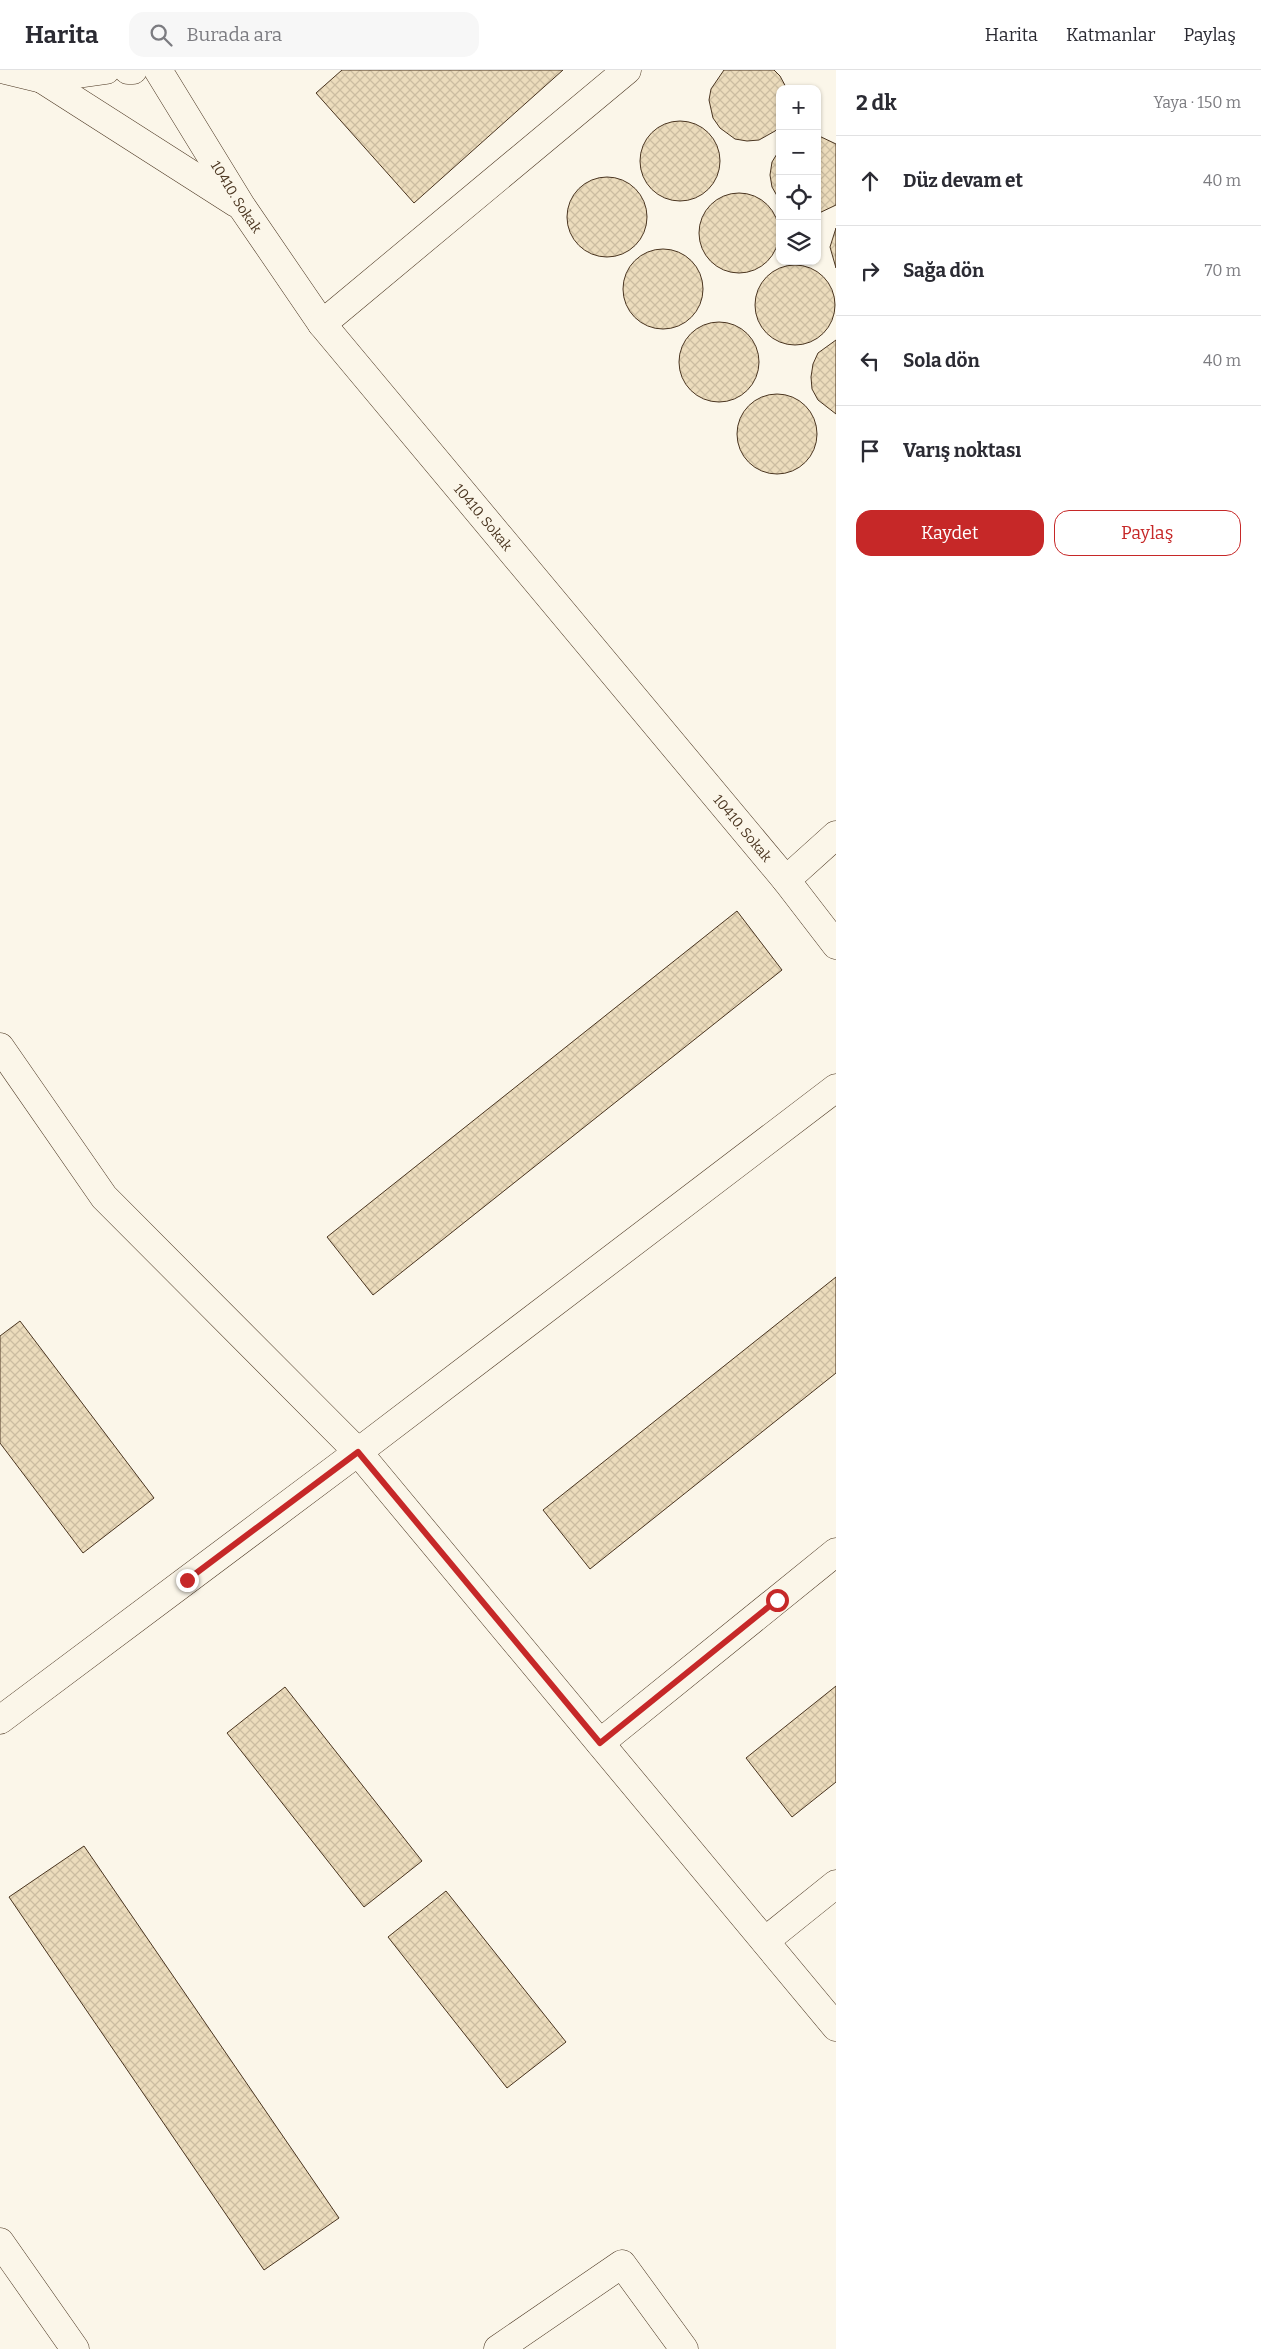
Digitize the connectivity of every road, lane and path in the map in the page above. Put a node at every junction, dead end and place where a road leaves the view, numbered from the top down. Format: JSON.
{"nodes":[{"id":1,"x":5,"y":70,"type":"edge"},
{"id":2,"x":106,"y":70,"type":"edge"},
{"id":3,"x":128,"y":70,"type":"edge"},
{"id":4,"x":133,"y":70,"type":"edge"},
{"id":5,"x":158,"y":70,"type":"edge"},
{"id":6,"x":627,"y":70,"type":"edge"},
{"id":7,"x":42,"y":79,"type":"junction"},
{"id":8,"x":242,"y":207,"type":"junction"},
{"id":9,"x":322,"y":324,"type":"junction"},
{"id":10,"x":836,"y":834,"type":"edge"},
{"id":11,"x":786,"y":880,"type":"junction"},
{"id":12,"x":836,"y":944,"type":"edge"},
{"id":13,"x":0,"y":1047,"type":"edge"},
{"id":14,"x":836,"y":1088,"type":"edge"},
{"id":15,"x":358,"y":1452,"type":"junction"},
{"id":16,"x":836,"y":1552,"type":"edge"},
{"id":17,"x":0,"y":1720,"type":"edge"},
{"id":18,"x":600,"y":1743,"type":"junction"},
{"id":19,"x":836,"y":1884,"type":"edge"},
{"id":20,"x":765,"y":1941,"type":"junction"},
{"id":21,"x":836,"y":2027,"type":"edge"},
{"id":22,"x":0,"y":2242,"type":"edge"},
{"id":23,"x":75,"y":2349,"type":"edge"},
{"id":24,"x":498,"y":2349,"type":"edge"},
{"id":25,"x":684,"y":2349,"type":"edge"}],
"edges":[{"from":1,"to":7,"type":"street"},
{"from":2,"to":7,"type":"street"},
{"from":3,"to":4,"type":"street"},
{"from":5,"to":8,"type":"street","name":"10410. Sokak"},
{"from":6,"to":9,"type":"street"},
{"from":7,"to":8,"type":"street"},
{"from":8,"to":9,"type":"street","name":"10410. Sokak"},
{"from":9,"to":11,"type":"street","name":"10410. Sokak"},
{"from":10,"to":11,"type":"street"},
{"from":11,"to":12,"type":"street","name":"10410. Sokak"},
{"from":13,"to":15,"type":"street"},
{"from":14,"to":15,"type":"street"},
{"from":15,"to":17,"type":"street"},
{"from":15,"to":18,"type":"street"},
{"from":16,"to":18,"type":"street"},
{"from":18,"to":20,"type":"street"},
{"from":19,"to":20,"type":"street"},
{"from":20,"to":21,"type":"street"},
{"from":22,"to":23,"type":"street"},
{"from":24,"to":25,"type":"street"}]}
